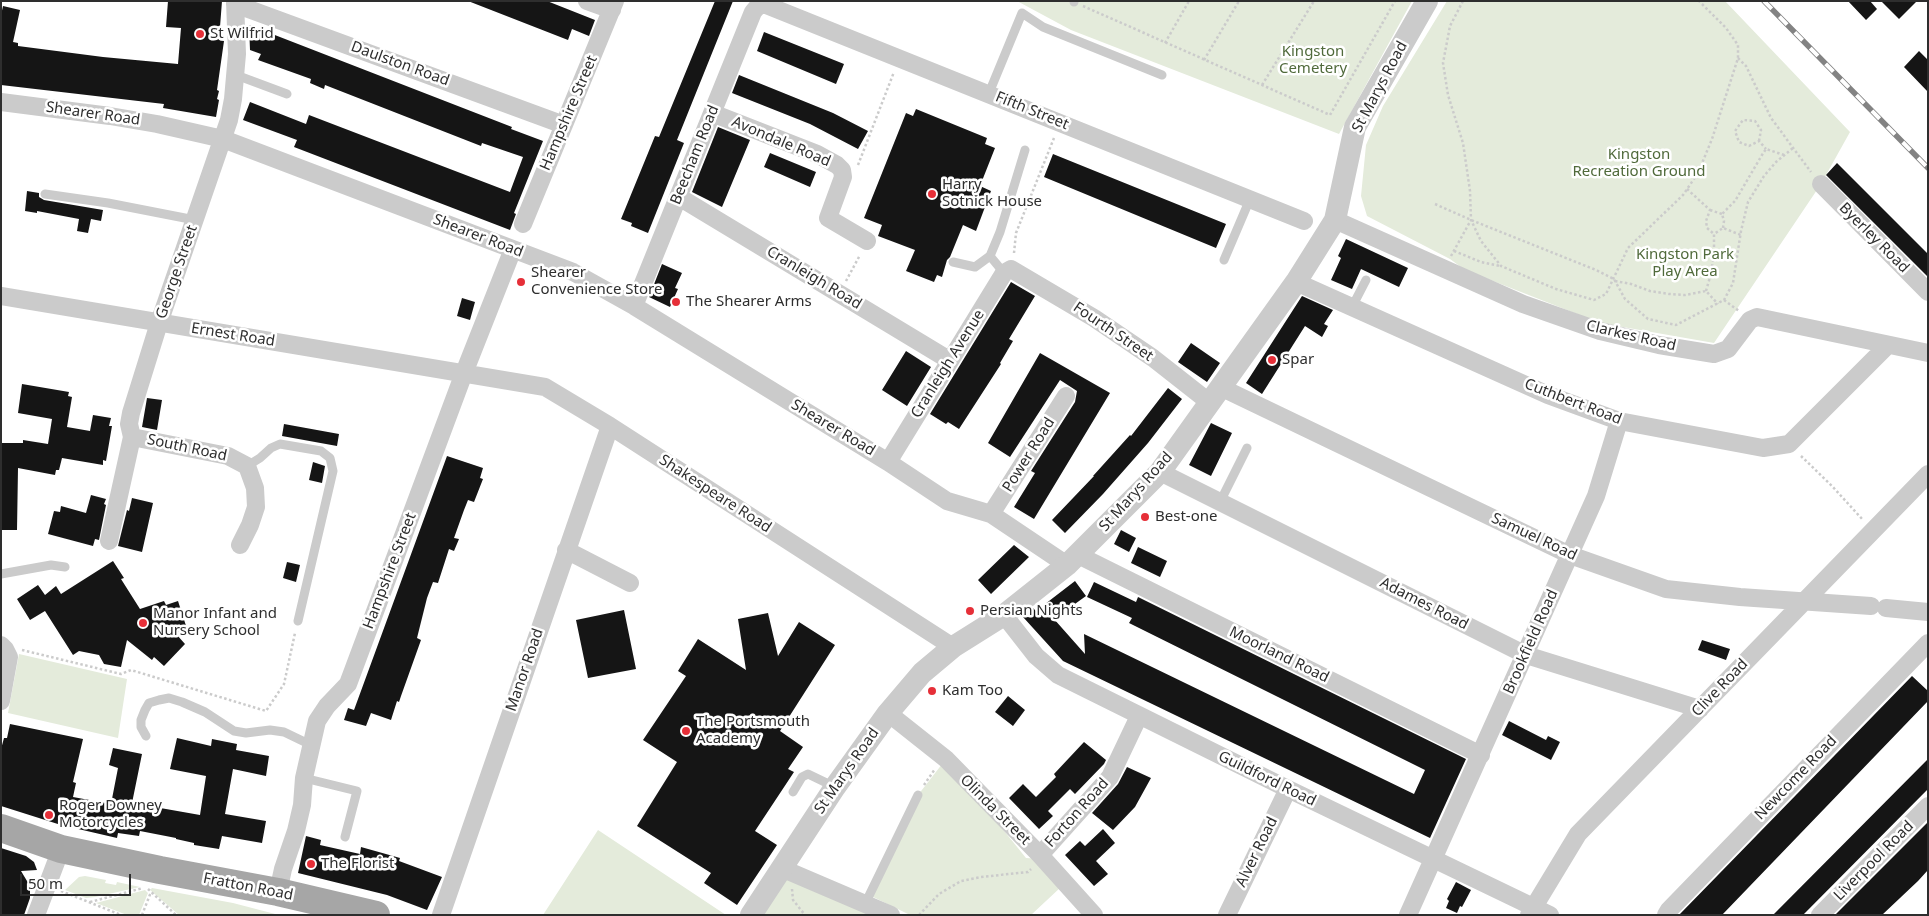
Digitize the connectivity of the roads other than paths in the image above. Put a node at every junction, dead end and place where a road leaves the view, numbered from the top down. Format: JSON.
{"nodes":[{"id":1,"x":587,"y":1,"type":"edge"},
{"id":2,"x":1427,"y":1,"type":"edge"},
{"id":3,"x":235,"y":2,"type":"edge"},
{"id":4,"x":759,"y":5,"type":"joint"},
{"id":5,"x":614,"y":6,"type":"edge"},
{"id":6,"x":236,"y":75,"type":"junction"},
{"id":7,"x":1162,"y":75,"type":"dead end"},
{"id":8,"x":988,"y":93,"type":"junction"},
{"id":9,"x":287,"y":94,"type":"dead end"},
{"id":10,"x":1,"y":102,"type":"edge"},
{"id":11,"x":712,"y":114,"type":"junction"},
{"id":12,"x":564,"y":125,"type":"junction"},
{"id":13,"x":223,"y":139,"type":"junction"},
{"id":14,"x":1025,"y":150,"type":"dead end"},
{"id":15,"x":1821,"y":184,"type":"road end"},
{"id":16,"x":45,"y":194,"type":"dead end"},
{"id":17,"x":678,"y":197,"type":"junction"},
{"id":18,"x":1250,"y":199,"type":"junction"},
{"id":19,"x":195,"y":220,"type":"junction"},
{"id":20,"x":1335,"y":220,"type":"junction"},
{"id":21,"x":1304,"y":221,"type":"dead end"},
{"id":22,"x":523,"y":224,"type":"dead end"},
{"id":23,"x":867,"y":241,"type":"road end"},
{"id":24,"x":513,"y":249,"type":"junction"},
{"id":25,"x":990,"y":256,"type":"junction"},
{"id":26,"x":1224,"y":260,"type":"dead end"},
{"id":27,"x":953,"y":262,"type":"dead end"},
{"id":28,"x":1008,"y":271,"type":"junction"},
{"id":29,"x":1366,"y":280,"type":"dead end"},
{"id":30,"x":1296,"y":282,"type":"junction"},
{"id":31,"x":1928,"y":292,"type":"edge"},
{"id":32,"x":1,"y":296,"type":"edge"},
{"id":33,"x":634,"y":306,"type":"junction"},
{"id":34,"x":1352,"y":307,"type":"junction"},
{"id":35,"x":160,"y":323,"type":"junction"},
{"id":36,"x":1887,"y":346,"type":"junction"},
{"id":37,"x":1928,"y":353,"type":"edge"},
{"id":38,"x":949,"y":360,"type":"junction"},
{"id":39,"x":464,"y":373,"type":"junction"},
{"id":40,"x":1215,"y":394,"type":"junction"},
{"id":41,"x":1066,"y":396,"type":"dead end"},
{"id":42,"x":1619,"y":421,"type":"junction"},
{"id":43,"x":610,"y":426,"type":"junction"},
{"id":44,"x":132,"y":437,"type":"junction"},
{"id":45,"x":1247,"y":448,"type":"dead end"},
{"id":46,"x":888,"y":462,"type":"junction"},
{"id":47,"x":247,"y":466,"type":"junction"},
{"id":48,"x":1160,"y":472,"type":"junction"},
{"id":49,"x":1928,"y":474,"type":"edge"},
{"id":50,"x":1220,"y":502,"type":"junction"},
{"id":51,"x":992,"y":514,"type":"junction"},
{"id":52,"x":109,"y":541,"type":"dead end"},
{"id":53,"x":240,"y":545,"type":"dead end"},
{"id":54,"x":566,"y":550,"type":"junction"},
{"id":55,"x":1570,"y":555,"type":"junction"},
{"id":56,"x":1072,"y":560,"type":"junction"},
{"id":57,"x":65,"y":567,"type":"dead end"},
{"id":58,"x":1,"y":574,"type":"edge"},
{"id":59,"x":630,"y":583,"type":"dead end"},
{"id":60,"x":1806,"y":601,"type":"junction"},
{"id":61,"x":1928,"y":612,"type":"edge"},
{"id":62,"x":1004,"y":615,"type":"junction"},
{"id":63,"x":298,"y":621,"type":"road end"},
{"id":64,"x":1928,"y":643,"type":"edge"},
{"id":65,"x":3,"y":647,"type":"edge"},
{"id":66,"x":953,"y":648,"type":"junction"},
{"id":67,"x":1526,"y":654,"type":"junction"},
{"id":68,"x":1,"y":701,"type":"edge"},
{"id":69,"x":1700,"y":709,"type":"junction"},
{"id":70,"x":888,"y":713,"type":"junction"},
{"id":71,"x":1139,"y":716,"type":"junction"},
{"id":72,"x":146,"y":736,"type":"dead end"},
{"id":73,"x":310,"y":745,"type":"junction"},
{"id":74,"x":1480,"y":755,"type":"junction"},
{"id":75,"x":304,"y":778,"type":"junction"},
{"id":76,"x":834,"y":787,"type":"junction"},
{"id":77,"x":1288,"y":789,"type":"junction"},
{"id":78,"x":794,"y":792,"type":"dead end"},
{"id":79,"x":918,"y":795,"type":"road end"},
{"id":80,"x":1928,"y":806,"type":"edge"},
{"id":81,"x":1,"y":828,"type":"edge"},
{"id":82,"x":345,"y":837,"type":"dead end"},
{"id":83,"x":61,"y":849,"type":"junction"},
{"id":84,"x":1042,"y":857,"type":"junction"},
{"id":85,"x":1433,"y":858,"type":"junction"},
{"id":86,"x":786,"y":870,"type":"junction"},
{"id":87,"x":278,"y":892,"type":"junction"},
{"id":88,"x":865,"y":904,"type":"junction"},
{"id":89,"x":1531,"y":911,"type":"edge"},
{"id":90,"x":36,"y":915,"type":"edge"},
{"id":91,"x":376,"y":915,"type":"edge"},
{"id":92,"x":441,"y":915,"type":"edge"},
{"id":93,"x":752,"y":915,"type":"edge"},
{"id":94,"x":891,"y":915,"type":"edge"},
{"id":95,"x":1094,"y":915,"type":"edge"},
{"id":96,"x":1227,"y":915,"type":"edge"},
{"id":97,"x":1408,"y":915,"type":"edge"},
{"id":98,"x":1550,"y":915,"type":"edge"},
{"id":99,"x":1666,"y":915,"type":"edge"},
{"id":100,"x":1820,"y":915,"type":"edge"}],
"edges":[{"from":1,"to":5,"type":"street"},
{"from":2,"to":20,"type":"street","name":"St Marys Road"},
{"from":3,"to":6,"type":"street","name":"George Street"},
{"from":3,"to":12,"type":"street","name":"Daulston Road"},
{"from":4,"to":8,"type":"street","name":"Fifth Street"},
{"from":4,"to":11,"type":"street","name":"Beecham Road"},
{"from":5,"to":12,"type":"street","name":"Hampshire Street"},
{"from":6,"to":9,"type":"lane"},
{"from":6,"to":13,"type":"street","name":"George Street"},
{"from":7,"to":8,"type":"lane"},
{"from":8,"to":18,"type":"street","name":"Fifth Street"},
{"from":10,"to":13,"type":"street","name":"Shearer Road"},
{"from":11,"to":17,"type":"street","name":"Beecham Road"},
{"from":11,"to":23,"type":"street","name":"Avondale Road"},
{"from":12,"to":22,"type":"street","name":"Hampshire Street"},
{"from":13,"to":19,"type":"street","name":"George Street"},
{"from":13,"to":24,"type":"street","name":"Shearer Road"},
{"from":14,"to":25,"type":"lane"},
{"from":15,"to":31,"type":"street","name":"Byerley Road"},
{"from":16,"to":19,"type":"lane"},
{"from":17,"to":33,"type":"street","name":"Beecham Road"},
{"from":17,"to":38,"type":"street","name":"Cranleigh Road"},
{"from":18,"to":21,"type":"street","name":"Fifth Street"},
{"from":18,"to":26,"type":"lane"},
{"from":19,"to":35,"type":"street","name":"George Street"},
{"from":20,"to":30,"type":"street","name":"St Marys Road"},
{"from":20,"to":36,"type":"street","name":"Clarkes Road"},
{"from":24,"to":33,"type":"street","name":"Shearer Road"},
{"from":24,"to":39,"type":"street","name":"Hampshire Street"},
{"from":25,"to":27,"type":"lane"},
{"from":25,"to":28,"type":"lane"},
{"from":28,"to":38,"type":"street","name":"Cranleigh Avenue"},
{"from":28,"to":40,"type":"street","name":"Fourth Street"},
{"from":29,"to":34,"type":"lane"},
{"from":30,"to":34,"type":"street","name":"Cuthbert Road"},
{"from":30,"to":40,"type":"street","name":"St Marys Road"},
{"from":32,"to":35,"type":"street","name":"Ernest Road"},
{"from":33,"to":46,"type":"street","name":"Shearer Road"},
{"from":34,"to":42,"type":"street","name":"Cuthbert Road"},
{"from":35,"to":39,"type":"street","name":"Ernest Road"},
{"from":35,"to":44,"type":"street","name":"George Street"},
{"from":36,"to":37,"type":"street","name":"Clarkes Road"},
{"from":36,"to":42,"type":"street","name":"Cuthbert Road"},
{"from":38,"to":46,"type":"street","name":"Cranleigh Avenue"},
{"from":39,"to":43,"type":"street","name":"Shakespeare Road"},
{"from":39,"to":73,"type":"street","name":"Hampshire Street"},
{"from":40,"to":48,"type":"street","name":"St Marys Road"},
{"from":40,"to":55,"type":"street","name":"Samuel Road"},
{"from":41,"to":51,"type":"street","name":"Power Road"},
{"from":42,"to":55,"type":"street","name":"Brookfield Road"},
{"from":43,"to":54,"type":"street","name":"Manor Road"},
{"from":43,"to":66,"type":"street","name":"Shakespeare Road"},
{"from":44,"to":47,"type":"street","name":"South Road"},
{"from":44,"to":52,"type":"street","name":"George Street"},
{"from":45,"to":50,"type":"lane"},
{"from":46,"to":51,"type":"street","name":"Shearer Road"},
{"from":47,"to":53,"type":"street","name":"South Road"},
{"from":47,"to":63,"type":"lane"},
{"from":48,"to":50,"type":"street","name":"Adames Road"},
{"from":48,"to":56,"type":"street","name":"St Marys Road"},
{"from":49,"to":60,"type":"street","name":"Clive Road"},
{"from":50,"to":67,"type":"street","name":"Adames Road"},
{"from":51,"to":56,"type":"street","name":"Shearer Road"},
{"from":54,"to":59,"type":"street"},
{"from":54,"to":92,"type":"street","name":"Manor Road"},
{"from":55,"to":60,"type":"street","name":"Samuel Road"},
{"from":55,"to":67,"type":"street","name":"Brookfield Road"},
{"from":56,"to":62,"type":"street","name":"St Marys Road"},
{"from":56,"to":74,"type":"street","name":"Moorland Road"},
{"from":57,"to":58,"type":"lane"},
{"from":60,"to":61,"type":"street","name":"Samuel Road"},
{"from":60,"to":69,"type":"street","name":"Clive Road"},
{"from":62,"to":66,"type":"street","name":"St Marys Road"},
{"from":62,"to":71,"type":"street","name":"Guildford Road"},
{"from":64,"to":99,"type":"street","name":"Newcome Road"},
{"from":65,"to":68,"type":"street"},
{"from":66,"to":70,"type":"street","name":"St Marys Road"},
{"from":67,"to":69,"type":"street","name":"Adames Road"},
{"from":67,"to":74,"type":"street","name":"Brookfield Road"},
{"from":69,"to":89,"type":"street","name":"Clive Road"},
{"from":70,"to":76,"type":"street","name":"St Marys Road"},
{"from":70,"to":84,"type":"street","name":"Olinda Street"},
{"from":71,"to":77,"type":"street","name":"Guildford Road"},
{"from":71,"to":84,"type":"street","name":"Forton Road"},
{"from":72,"to":73,"type":"lane"},
{"from":73,"to":75,"type":"street","name":"Hampshire Street"},
{"from":74,"to":85,"type":"street","name":"Brookfield Road"},
{"from":75,"to":82,"type":"lane"},
{"from":75,"to":87,"type":"street","name":"Hampshire Street"},
{"from":76,"to":78,"type":"lane"},
{"from":76,"to":86,"type":"street","name":"St Marys Road"},
{"from":77,"to":85,"type":"street","name":"Guildford Road"},
{"from":77,"to":96,"type":"street","name":"Alver Road"},
{"from":79,"to":88,"type":"lane"},
{"from":80,"to":100,"type":"street","name":"Liverpool Road"},
{"from":81,"to":83,"type":"main road","name":"Fratton Road"},
{"from":83,"to":87,"type":"main road","name":"Fratton Road"},
{"from":83,"to":90,"type":"street"},
{"from":84,"to":95,"type":"street","name":"Olinda Street"},
{"from":85,"to":89,"type":"street","name":"Guildford Road"},
{"from":85,"to":97,"type":"street","name":"Brookfield Road"},
{"from":86,"to":88,"type":"street"},
{"from":86,"to":93,"type":"street","name":"St Marys Road"},
{"from":87,"to":91,"type":"main road","name":"Fratton Road"},
{"from":88,"to":94,"type":"street"},
{"from":89,"to":98,"type":"street","name":"Guildford Road"}]}
